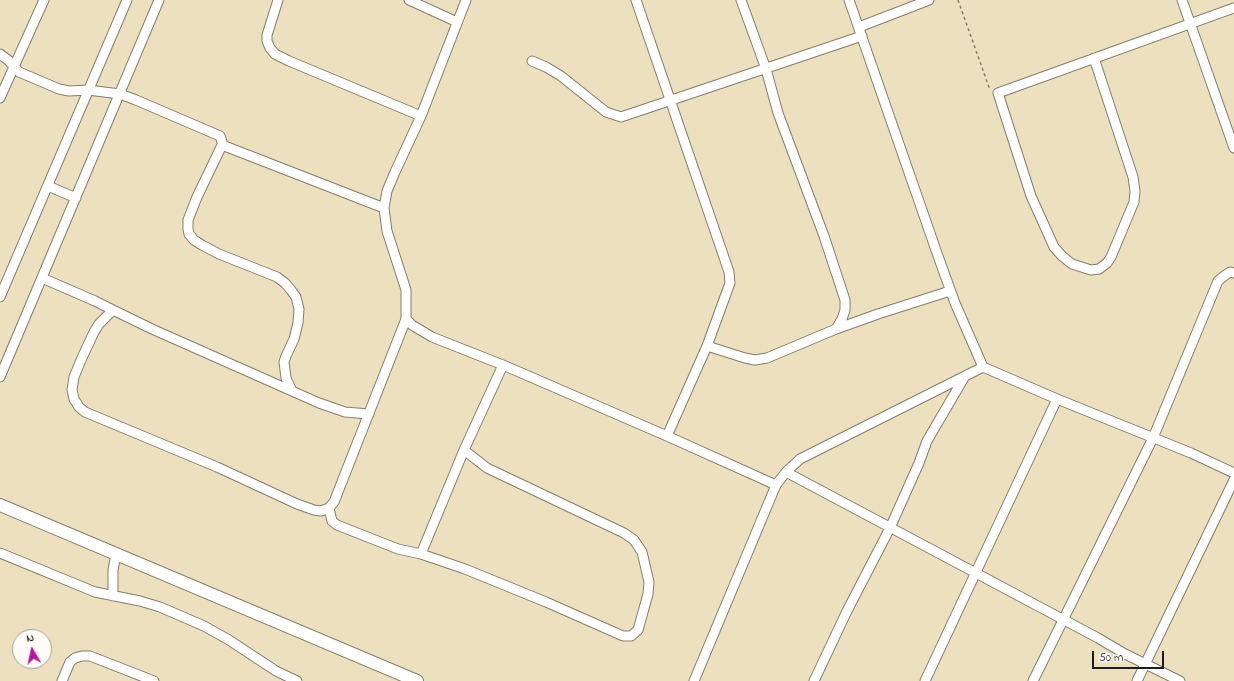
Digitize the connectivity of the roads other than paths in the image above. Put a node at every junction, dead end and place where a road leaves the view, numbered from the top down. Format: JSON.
{"nodes":[{"id":1,"x":44,"y":0,"type":"edge"},
{"id":2,"x":127,"y":0,"type":"edge"},
{"id":3,"x":159,"y":0,"type":"edge"},
{"id":4,"x":278,"y":0,"type":"edge"},
{"id":5,"x":409,"y":0,"type":"edge"},
{"id":6,"x":466,"y":0,"type":"edge"},
{"id":7,"x":636,"y":0,"type":"edge"},
{"id":8,"x":741,"y":0,"type":"edge"},
{"id":9,"x":849,"y":0,"type":"edge"},
{"id":10,"x":929,"y":0,"type":"edge"},
{"id":11,"x":1182,"y":0,"type":"edge"},
{"id":12,"x":1234,"y":8,"type":"edge"},
{"id":13,"x":457,"y":22,"type":"junction"},
{"id":14,"x":1190,"y":23,"type":"junction"},
{"id":15,"x":860,"y":32,"type":"junction"},
{"id":16,"x":0,"y":54,"type":"edge"},
{"id":17,"x":1094,"y":58,"type":"junction"},
{"id":18,"x":532,"y":61,"type":"dead end"},
{"id":19,"x":15,"y":68,"type":"junction"},
{"id":20,"x":766,"y":69,"type":"junction"},
{"id":21,"x":88,"y":90,"type":"junction"},
{"id":22,"x":120,"y":94,"type":"junction"},
{"id":23,"x":0,"y":98,"type":"edge"},
{"id":24,"x":671,"y":100,"type":"junction"},
{"id":25,"x":421,"y":116,"type":"junction"},
{"id":26,"x":222,"y":145,"type":"junction"},
{"id":27,"x":1234,"y":148,"type":"edge"},
{"id":28,"x":48,"y":186,"type":"junction"},
{"id":29,"x":76,"y":198,"type":"junction"},
{"id":30,"x":384,"y":208,"type":"junction"},
{"id":31,"x":1234,"y":273,"type":"edge"},
{"id":32,"x":42,"y":278,"type":"junction"},
{"id":33,"x":950,"y":291,"type":"junction"},
{"id":34,"x":0,"y":297,"type":"edge"},
{"id":35,"x":113,"y":310,"type":"junction"},
{"id":36,"x":406,"y":319,"type":"junction"},
{"id":37,"x":836,"y":329,"type":"junction"},
{"id":38,"x":707,"y":346,"type":"junction"},
{"id":39,"x":503,"y":365,"type":"junction"},
{"id":40,"x":983,"y":367,"type":"junction"},
{"id":41,"x":965,"y":376,"type":"junction"},
{"id":42,"x":0,"y":377,"type":"edge"},
{"id":43,"x":292,"y":391,"type":"junction"},
{"id":44,"x":1057,"y":399,"type":"junction"},
{"id":45,"x":369,"y":414,"type":"junction"},
{"id":46,"x":667,"y":436,"type":"junction"},
{"id":47,"x":1153,"y":438,"type":"junction"},
{"id":48,"x":464,"y":450,"type":"junction"},
{"id":49,"x":786,"y":472,"type":"junction"},
{"id":50,"x":1234,"y":473,"type":"edge"},
{"id":51,"x":1234,"y":480,"type":"edge"},
{"id":52,"x":776,"y":485,"type":"junction"},
{"id":53,"x":0,"y":505,"type":"edge"},
{"id":54,"x":329,"y":508,"type":"junction"},
{"id":55,"x":890,"y":528,"type":"junction"},
{"id":56,"x":0,"y":553,"type":"edge"},
{"id":57,"x":116,"y":554,"type":"junction"},
{"id":58,"x":421,"y":554,"type":"junction"},
{"id":59,"x":976,"y":572,"type":"junction"},
{"id":60,"x":113,"y":596,"type":"junction"},
{"id":61,"x":1063,"y":620,"type":"junction"},
{"id":62,"x":1146,"y":664,"type":"junction"},
{"id":63,"x":62,"y":681,"type":"edge"},
{"id":64,"x":154,"y":681,"type":"edge"},
{"id":65,"x":297,"y":681,"type":"edge"},
{"id":66,"x":417,"y":681,"type":"edge"},
{"id":67,"x":694,"y":681,"type":"edge"},
{"id":68,"x":814,"y":681,"type":"edge"},
{"id":69,"x":925,"y":681,"type":"edge"},
{"id":70,"x":1033,"y":681,"type":"edge"},
{"id":71,"x":1137,"y":681,"type":"edge"},
{"id":72,"x":1180,"y":681,"type":"edge"}],
"edges":[{"from":1,"to":19,"type":"street"},
{"from":2,"to":21,"type":"street"},
{"from":3,"to":22,"type":"street"},
{"from":4,"to":25,"type":"street"},
{"from":5,"to":13,"type":"street"},
{"from":6,"to":13,"type":"street"},
{"from":7,"to":24,"type":"street"},
{"from":8,"to":20,"type":"street"},
{"from":9,"to":15,"type":"street"},
{"from":10,"to":15,"type":"street"},
{"from":11,"to":14,"type":"street"},
{"from":12,"to":14,"type":"street"},
{"from":13,"to":25,"type":"street"},
{"from":14,"to":17,"type":"street"},
{"from":14,"to":27,"type":"street"},
{"from":15,"to":20,"type":"street"},
{"from":15,"to":33,"type":"street"},
{"from":16,"to":19,"type":"street"},
{"from":17,"to":17,"type":"street"},
{"from":18,"to":24,"type":"street"},
{"from":19,"to":21,"type":"street"},
{"from":19,"to":23,"type":"street"},
{"from":20,"to":24,"type":"street"},
{"from":20,"to":37,"type":"street"},
{"from":21,"to":22,"type":"street"},
{"from":21,"to":28,"type":"street"},
{"from":22,"to":26,"type":"street"},
{"from":22,"to":29,"type":"street"},
{"from":24,"to":38,"type":"street"},
{"from":25,"to":30,"type":"street"},
{"from":26,"to":30,"type":"street"},
{"from":26,"to":43,"type":"street"},
{"from":28,"to":29,"type":"street"},
{"from":28,"to":34,"type":"street"},
{"from":29,"to":32,"type":"street"},
{"from":30,"to":36,"type":"street"},
{"from":31,"to":47,"type":"street"},
{"from":32,"to":35,"type":"street"},
{"from":32,"to":42,"type":"street"},
{"from":33,"to":37,"type":"street"},
{"from":33,"to":40,"type":"street"},
{"from":35,"to":43,"type":"street"},
{"from":35,"to":54,"type":"street"},
{"from":36,"to":39,"type":"street"},
{"from":36,"to":45,"type":"street"},
{"from":37,"to":38,"type":"street"},
{"from":38,"to":46,"type":"street"},
{"from":39,"to":46,"type":"street"},
{"from":39,"to":48,"type":"street"},
{"from":40,"to":41,"type":"street"},
{"from":40,"to":44,"type":"street"},
{"from":41,"to":49,"type":"street"},
{"from":41,"to":55,"type":"street"},
{"from":43,"to":45,"type":"street"},
{"from":44,"to":47,"type":"street"},
{"from":44,"to":59,"type":"street"},
{"from":45,"to":54,"type":"street"},
{"from":46,"to":52,"type":"street"},
{"from":47,"to":50,"type":"street"},
{"from":47,"to":61,"type":"street"},
{"from":48,"to":58,"type":"street"},
{"from":48,"to":58,"type":"street"},
{"from":49,"to":52,"type":"street"},
{"from":49,"to":55,"type":"street"},
{"from":51,"to":62,"type":"street"},
{"from":52,"to":67,"type":"street"},
{"from":53,"to":57,"type":"street"},
{"from":54,"to":58,"type":"street"},
{"from":55,"to":59,"type":"street"},
{"from":55,"to":68,"type":"street"},
{"from":56,"to":60,"type":"street"},
{"from":57,"to":60,"type":"street"},
{"from":57,"to":66,"type":"street"},
{"from":59,"to":61,"type":"street"},
{"from":59,"to":69,"type":"street"},
{"from":60,"to":65,"type":"street"},
{"from":61,"to":62,"type":"street"},
{"from":61,"to":70,"type":"street"},
{"from":62,"to":71,"type":"street"},
{"from":62,"to":72,"type":"street"},
{"from":63,"to":64,"type":"street"}]}
